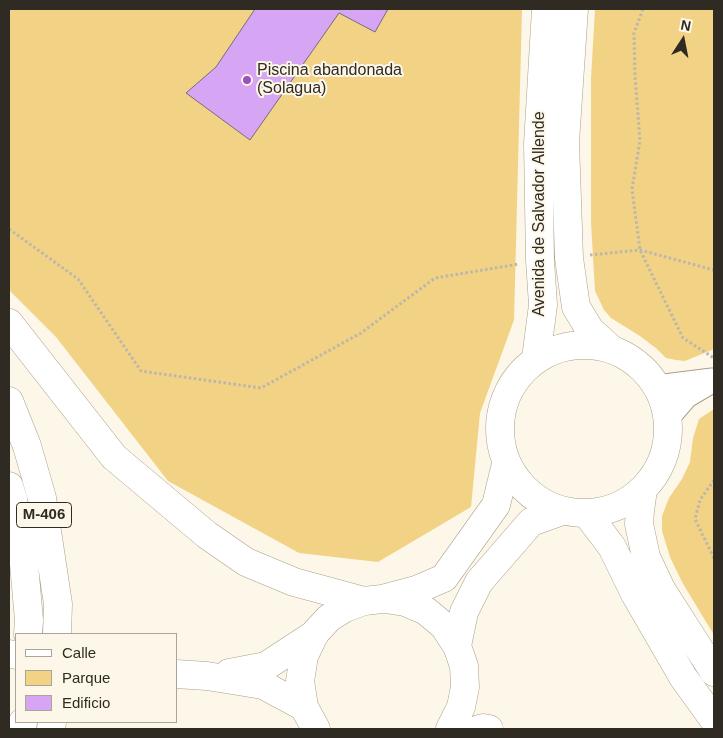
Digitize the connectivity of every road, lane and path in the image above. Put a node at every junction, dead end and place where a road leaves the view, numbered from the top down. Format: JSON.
{"nodes":[{"id":1,"x":546,"y":9,"type":"edge"},
{"id":2,"x":574,"y":9,"type":"edge"},
{"id":3,"x":643,"y":9,"type":"edge"},
{"id":4,"x":9,"y":229,"type":"edge"},
{"id":5,"x":640,"y":250,"type":"junction"},
{"id":6,"x":569,"y":258,"type":"junction"},
{"id":7,"x":540,"y":260,"type":"junction"},
{"id":8,"x":714,"y":270,"type":"edge"},
{"id":9,"x":9,"y":323,"type":"edge"},
{"id":10,"x":611,"y":349,"type":"junction"},
{"id":11,"x":714,"y":358,"type":"edge"},
{"id":12,"x":536,"y":360,"type":"junction"},
{"id":13,"x":714,"y":379,"type":"edge"},
{"id":14,"x":656,"y":386,"type":"junction"},
{"id":15,"x":9,"y":400,"type":"edge"},
{"id":16,"x":668,"y":419,"type":"junction"},
{"id":17,"x":506,"y":464,"type":"junction"},
{"id":18,"x":714,"y":480,"type":"edge"},
{"id":19,"x":9,"y":486,"type":"edge"},
{"id":20,"x":643,"y":489,"type":"junction"},
{"id":21,"x":574,"y":512,"type":"junction"},
{"id":22,"x":714,"y":558,"type":"edge"},
{"id":23,"x":373,"y":600,"type":"junction"},
{"id":24,"x":28,"y":633,"type":"edge"},
{"id":25,"x":57,"y":633,"type":"edge"},
{"id":26,"x":315,"y":633,"type":"junction"},
{"id":27,"x":457,"y":646,"type":"junction"},
{"id":28,"x":714,"y":672,"type":"edge"},
{"id":29,"x":178,"y":674,"type":"edge"},
{"id":30,"x":207,"y":676,"type":"junction"},
{"id":31,"x":310,"y":718,"type":"edge"},
{"id":32,"x":714,"y":720,"type":"edge"},
{"id":33,"x":450,"y":729,"type":"edge"},
{"id":34,"x":479,"y":729,"type":"edge"},
{"id":35,"x":489,"y":729,"type":"edge"}],
"edges":[{"from":1,"to":7,"type":"main road","name":"Avenida de Salvador Allende"},
{"from":2,"to":6,"type":"main road","name":"Avenida de Salvador Allende"},
{"from":3,"to":5,"type":"path"},
{"from":4,"to":7,"type":"path"},
{"from":5,"to":6,"type":"path"},
{"from":5,"to":8,"type":"path"},
{"from":5,"to":11,"type":"path"},
{"from":6,"to":10,"type":"main road","name":"Avenida de Salvador Allende"},
{"from":7,"to":12,"type":"main road","name":"Avenida de Salvador Allende"},
{"from":9,"to":23,"type":"main road"},
{"from":10,"to":12,"type":"main road"},
{"from":10,"to":14,"type":"main road"},
{"from":12,"to":17,"type":"main road"},
{"from":13,"to":14,"type":"street"},
{"from":13,"to":16,"type":"street"},
{"from":14,"to":16,"type":"main road"},
{"from":15,"to":25,"type":"main road","number":"M-406"},
{"from":16,"to":20,"type":"main road"},
{"from":17,"to":21,"type":"main road"},
{"from":17,"to":23,"type":"main road"},
{"from":18,"to":22,"type":"path"},
{"from":19,"to":24,"type":"main road","number":"M-406"},
{"from":20,"to":21,"type":"main road"},
{"from":20,"to":28,"type":"main road"},
{"from":21,"to":27,"type":"main road"},
{"from":21,"to":32,"type":"main road"},
{"from":23,"to":26,"type":"main road"},
{"from":23,"to":27,"type":"main road"},
{"from":26,"to":30,"type":"main road"},
{"from":26,"to":31,"type":"main road"},
{"from":27,"to":33,"type":"main road"},
{"from":29,"to":30,"type":"main road"},
{"from":30,"to":31,"type":"main road"},
{"from":34,"to":35,"type":"main road"}]}
